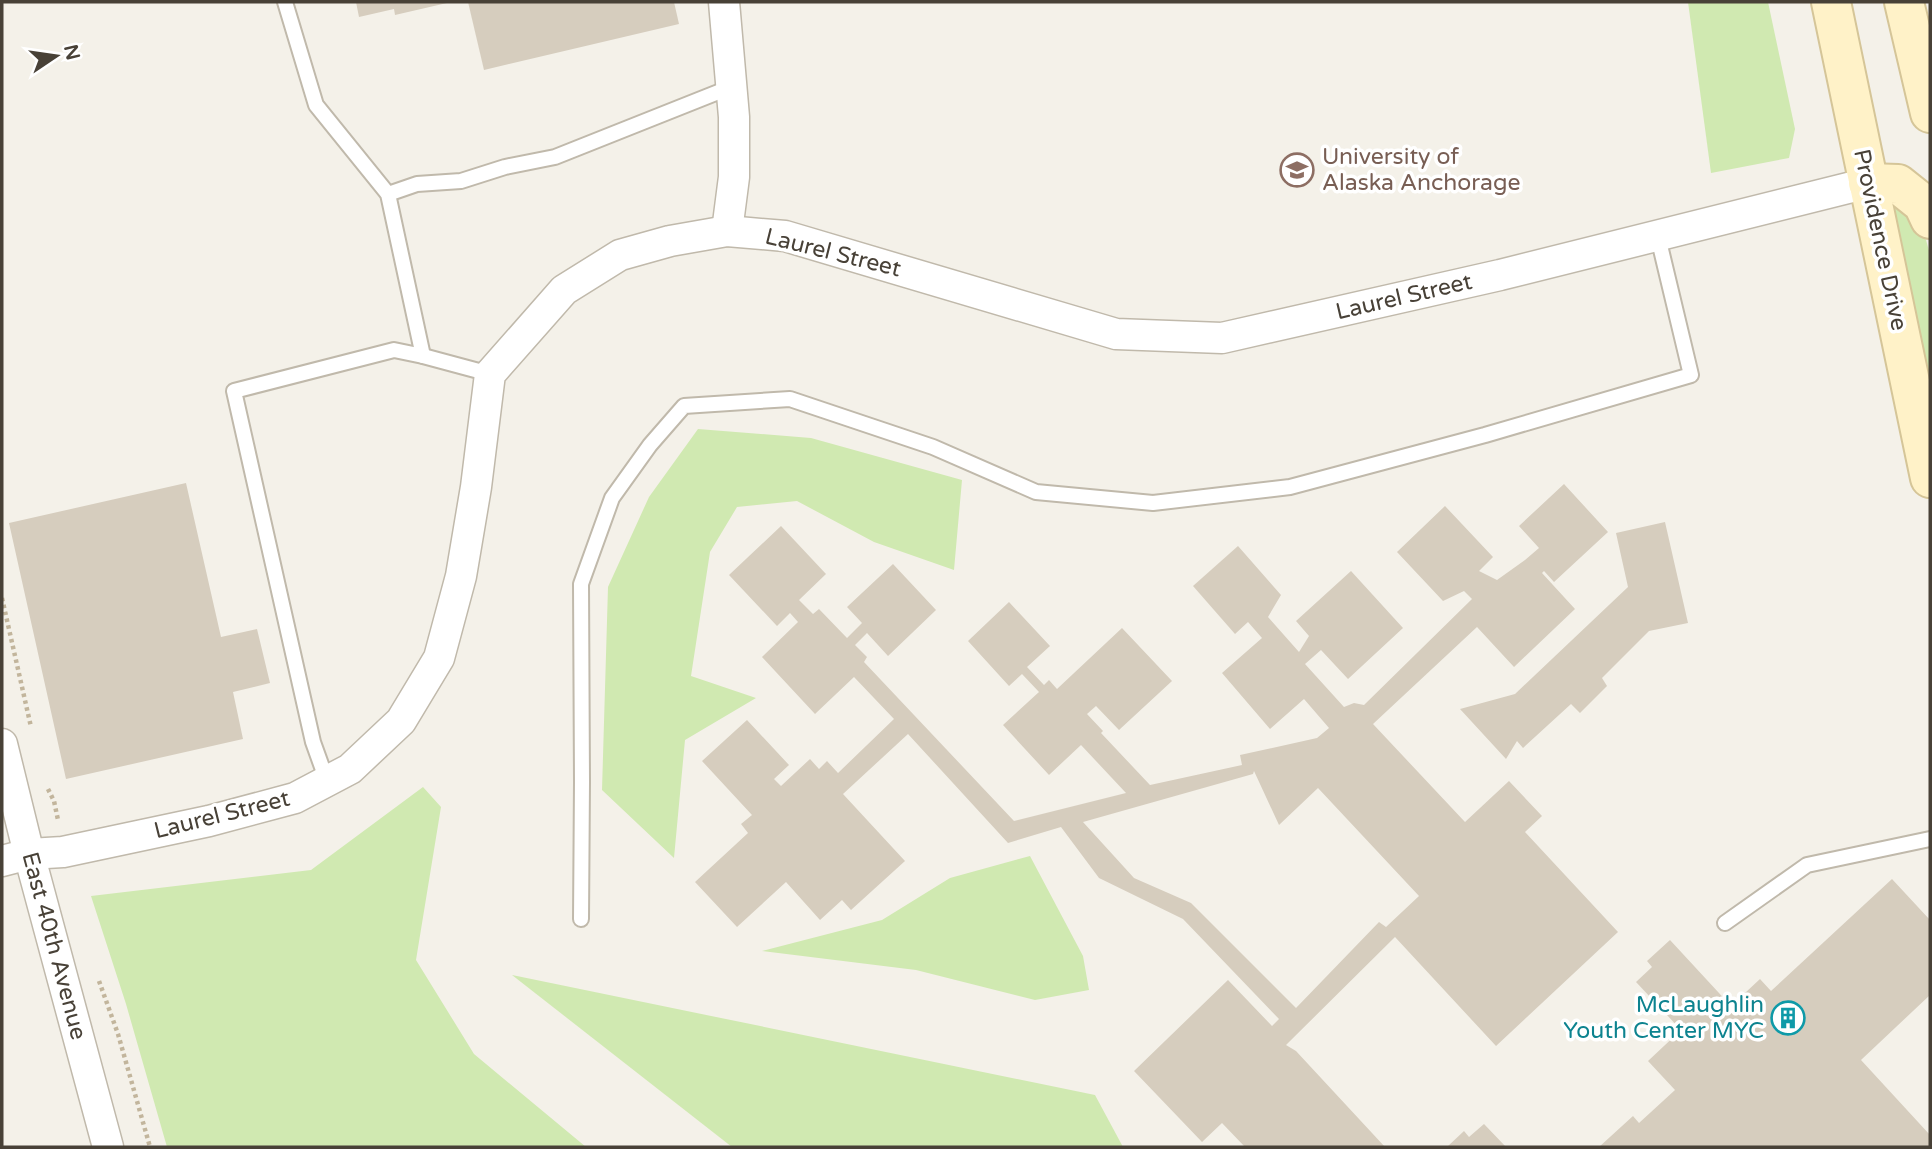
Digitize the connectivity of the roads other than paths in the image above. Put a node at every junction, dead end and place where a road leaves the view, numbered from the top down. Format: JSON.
{"nodes":[{"id":1,"x":285,"y":2,"type":"edge"},
{"id":2,"x":724,"y":2,"type":"edge"},
{"id":3,"x":1832,"y":2,"type":"edge"},
{"id":4,"x":1904,"y":2,"type":"edge"},
{"id":5,"x":731,"y":87,"type":"junction"},
{"id":6,"x":1930,"y":113,"type":"edge"},
{"id":7,"x":1868,"y":183,"type":"junction"},
{"id":8,"x":388,"y":194,"type":"junction"},
{"id":9,"x":1930,"y":219,"type":"edge"},
{"id":10,"x":727,"y":230,"type":"junction"},
{"id":11,"x":1658,"y":237,"type":"junction"},
{"id":12,"x":423,"y":356,"type":"junction"},
{"id":13,"x":490,"y":374,"type":"junction"},
{"id":14,"x":1930,"y":478,"type":"edge"},
{"id":15,"x":2,"y":744,"type":"edge"},
{"id":16,"x":327,"y":782,"type":"junction"},
{"id":17,"x":1930,"y":839,"type":"edge"},
{"id":18,"x":15,"y":858,"type":"edge"},
{"id":19,"x":581,"y":919,"type":"dead end"},
{"id":20,"x":1725,"y":923,"type":"dead end"},
{"id":21,"x":108,"y":1147,"type":"edge"}],
"edges":[{"from":1,"to":8,"type":"lane"},
{"from":2,"to":5,"type":"street"},
{"from":3,"to":7,"type":"main road","name":"Providence Drive"},
{"from":4,"to":6,"type":"main road"},
{"from":5,"to":8,"type":"lane"},
{"from":5,"to":10,"type":"street"},
{"from":7,"to":9,"type":"main road"},
{"from":7,"to":11,"type":"street","name":"Laurel Street"},
{"from":7,"to":14,"type":"main road","name":"Providence Drive"},
{"from":8,"to":12,"type":"lane"},
{"from":10,"to":11,"type":"street","name":"Laurel Street"},
{"from":10,"to":13,"type":"street","name":"Laurel Street"},
{"from":11,"to":19,"type":"lane"},
{"from":12,"to":13,"type":"lane"},
{"from":12,"to":16,"type":"lane"},
{"from":13,"to":16,"type":"street","name":"Laurel Street"},
{"from":15,"to":18,"type":"street","name":"East 40th Avenue"},
{"from":16,"to":18,"type":"street","name":"Laurel Street"},
{"from":17,"to":20,"type":"lane"},
{"from":18,"to":21,"type":"street","name":"East 40th Avenue"}]}
